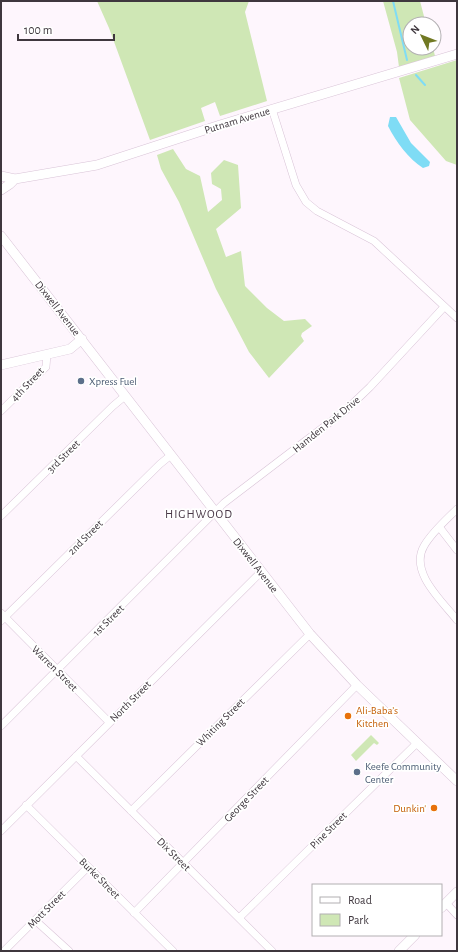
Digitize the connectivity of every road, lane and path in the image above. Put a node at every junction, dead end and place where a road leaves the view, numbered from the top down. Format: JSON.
{"nodes":[{"id":1,"x":457,"y":54,"type":"edge"},
{"id":2,"x":272,"y":109,"type":"junction"},
{"id":3,"x":1,"y":176,"type":"edge"},
{"id":4,"x":15,"y":179,"type":"junction"},
{"id":5,"x":1,"y":190,"type":"edge"},
{"id":6,"x":1,"y":236,"type":"edge"},
{"id":7,"x":444,"y":307,"type":"junction"},
{"id":8,"x":457,"y":318,"type":"edge"},
{"id":9,"x":82,"y":340,"type":"junction"},
{"id":10,"x":47,"y":354,"type":"junction"},
{"id":11,"x":1,"y":365,"type":"edge"},
{"id":12,"x":125,"y":396,"type":"junction"},
{"id":13,"x":1,"y":411,"type":"edge"},
{"id":14,"x":171,"y":455,"type":"junction"},
{"id":15,"x":457,"y":509,"type":"edge"},
{"id":16,"x":215,"y":512,"type":"junction"},
{"id":17,"x":1,"y":516,"type":"edge"},
{"id":18,"x":440,"y":528,"type":"junction"},
{"id":19,"x":457,"y":550,"type":"edge"},
{"id":20,"x":261,"y":572,"type":"junction"},
{"id":21,"x":2,"y":617,"type":"edge"},
{"id":22,"x":457,"y":620,"type":"edge"},
{"id":23,"x":310,"y":634,"type":"junction"},
{"id":24,"x":58,"y":671,"type":"junction"},
{"id":25,"x":357,"y":685,"type":"junction"},
{"id":26,"x":109,"y":722,"type":"junction"},
{"id":27,"x":1,"y":726,"type":"edge"},
{"id":28,"x":417,"y":743,"type":"junction"},
{"id":29,"x":76,"y":756,"type":"junction"},
{"id":30,"x":457,"y":782,"type":"edge"},
{"id":31,"x":26,"y":805,"type":"junction"},
{"id":32,"x":131,"y":811,"type":"junction"},
{"id":33,"x":1,"y":831,"type":"edge"},
{"id":34,"x":184,"y":863,"type":"junction"},
{"id":35,"x":88,"y":867,"type":"junction"},
{"id":36,"x":457,"y":892,"type":"edge"},
{"id":37,"x":443,"y":905,"type":"edge"},
{"id":38,"x":134,"y":913,"type":"junction"},
{"id":39,"x":457,"y":915,"type":"edge"},
{"id":40,"x":239,"y":918,"type":"junction"},
{"id":41,"x":36,"y":921,"type":"junction"},
{"id":42,"x":413,"y":936,"type":"edge"},
{"id":43,"x":4,"y":951,"type":"edge"},
{"id":44,"x":69,"y":951,"type":"edge"},
{"id":45,"x":173,"y":951,"type":"edge"},
{"id":46,"x":272,"y":951,"type":"edge"},
{"id":47,"x":399,"y":951,"type":"edge"}],
"edges":[{"from":1,"to":2,"type":"main road","name":"Putnam Avenue"},
{"from":2,"to":4,"type":"main road","name":"Putnam Avenue"},
{"from":2,"to":7,"type":"street"},
{"from":3,"to":4,"type":"main road","name":"Putnam Avenue"},
{"from":4,"to":5,"type":"main road","name":"Putnam Avenue"},
{"from":6,"to":9,"type":"main road","name":"Dixwell Avenue"},
{"from":7,"to":8,"type":"street"},
{"from":7,"to":16,"type":"street","name":"Hamden Park Drive"},
{"from":9,"to":10,"type":"main road"},
{"from":9,"to":12,"type":"main road","name":"Dixwell Avenue"},
{"from":10,"to":11,"type":"main road"},
{"from":10,"to":13,"type":"street","name":"4th Street"},
{"from":12,"to":14,"type":"main road","name":"Dixwell Avenue"},
{"from":12,"to":17,"type":"street","name":"3rd Street"},
{"from":14,"to":16,"type":"main road","name":"Dixwell Avenue"},
{"from":14,"to":21,"type":"street","name":"2nd Street"},
{"from":15,"to":18,"type":"street"},
{"from":16,"to":20,"type":"main road","name":"Dixwell Avenue"},
{"from":16,"to":24,"type":"street","name":"1st Street"},
{"from":18,"to":19,"type":"street"},
{"from":18,"to":22,"type":"street"},
{"from":20,"to":23,"type":"main road","name":"Dixwell Avenue"},
{"from":20,"to":26,"type":"street","name":"North Street"},
{"from":21,"to":24,"type":"street","name":"Warren Street"},
{"from":23,"to":25,"type":"main road","name":"Dixwell Avenue"},
{"from":23,"to":32,"type":"street","name":"Whiting Street"},
{"from":24,"to":26,"type":"street","name":"Warren Street"},
{"from":24,"to":27,"type":"street","name":"1st Street"},
{"from":25,"to":28,"type":"main road","name":"Dixwell Avenue"},
{"from":25,"to":34,"type":"street","name":"George Street"},
{"from":26,"to":29,"type":"street","name":"North Street"},
{"from":28,"to":30,"type":"main road","name":"Dixwell Avenue"},
{"from":28,"to":40,"type":"street","name":"Pine Street"},
{"from":29,"to":31,"type":"street","name":"North Street"},
{"from":29,"to":32,"type":"street","name":"Dix Street"},
{"from":31,"to":33,"type":"street","name":"North Street"},
{"from":31,"to":35,"type":"street","name":"Burke Street"},
{"from":32,"to":34,"type":"street","name":"Dix Street"},
{"from":34,"to":38,"type":"street","name":"George Street"},
{"from":34,"to":40,"type":"street","name":"Dix Street"},
{"from":35,"to":38,"type":"street","name":"Burke Street"},
{"from":35,"to":41,"type":"street","name":"Mott Street"},
{"from":36,"to":37,"type":"main road"},
{"from":37,"to":39,"type":"street"},
{"from":38,"to":45,"type":"street","name":"Burke Street"},
{"from":40,"to":46,"type":"street","name":"Dix Street"},
{"from":41,"to":43,"type":"street","name":"Mott Street"},
{"from":41,"to":44,"type":"street"},
{"from":42,"to":47,"type":"main road"}]}
